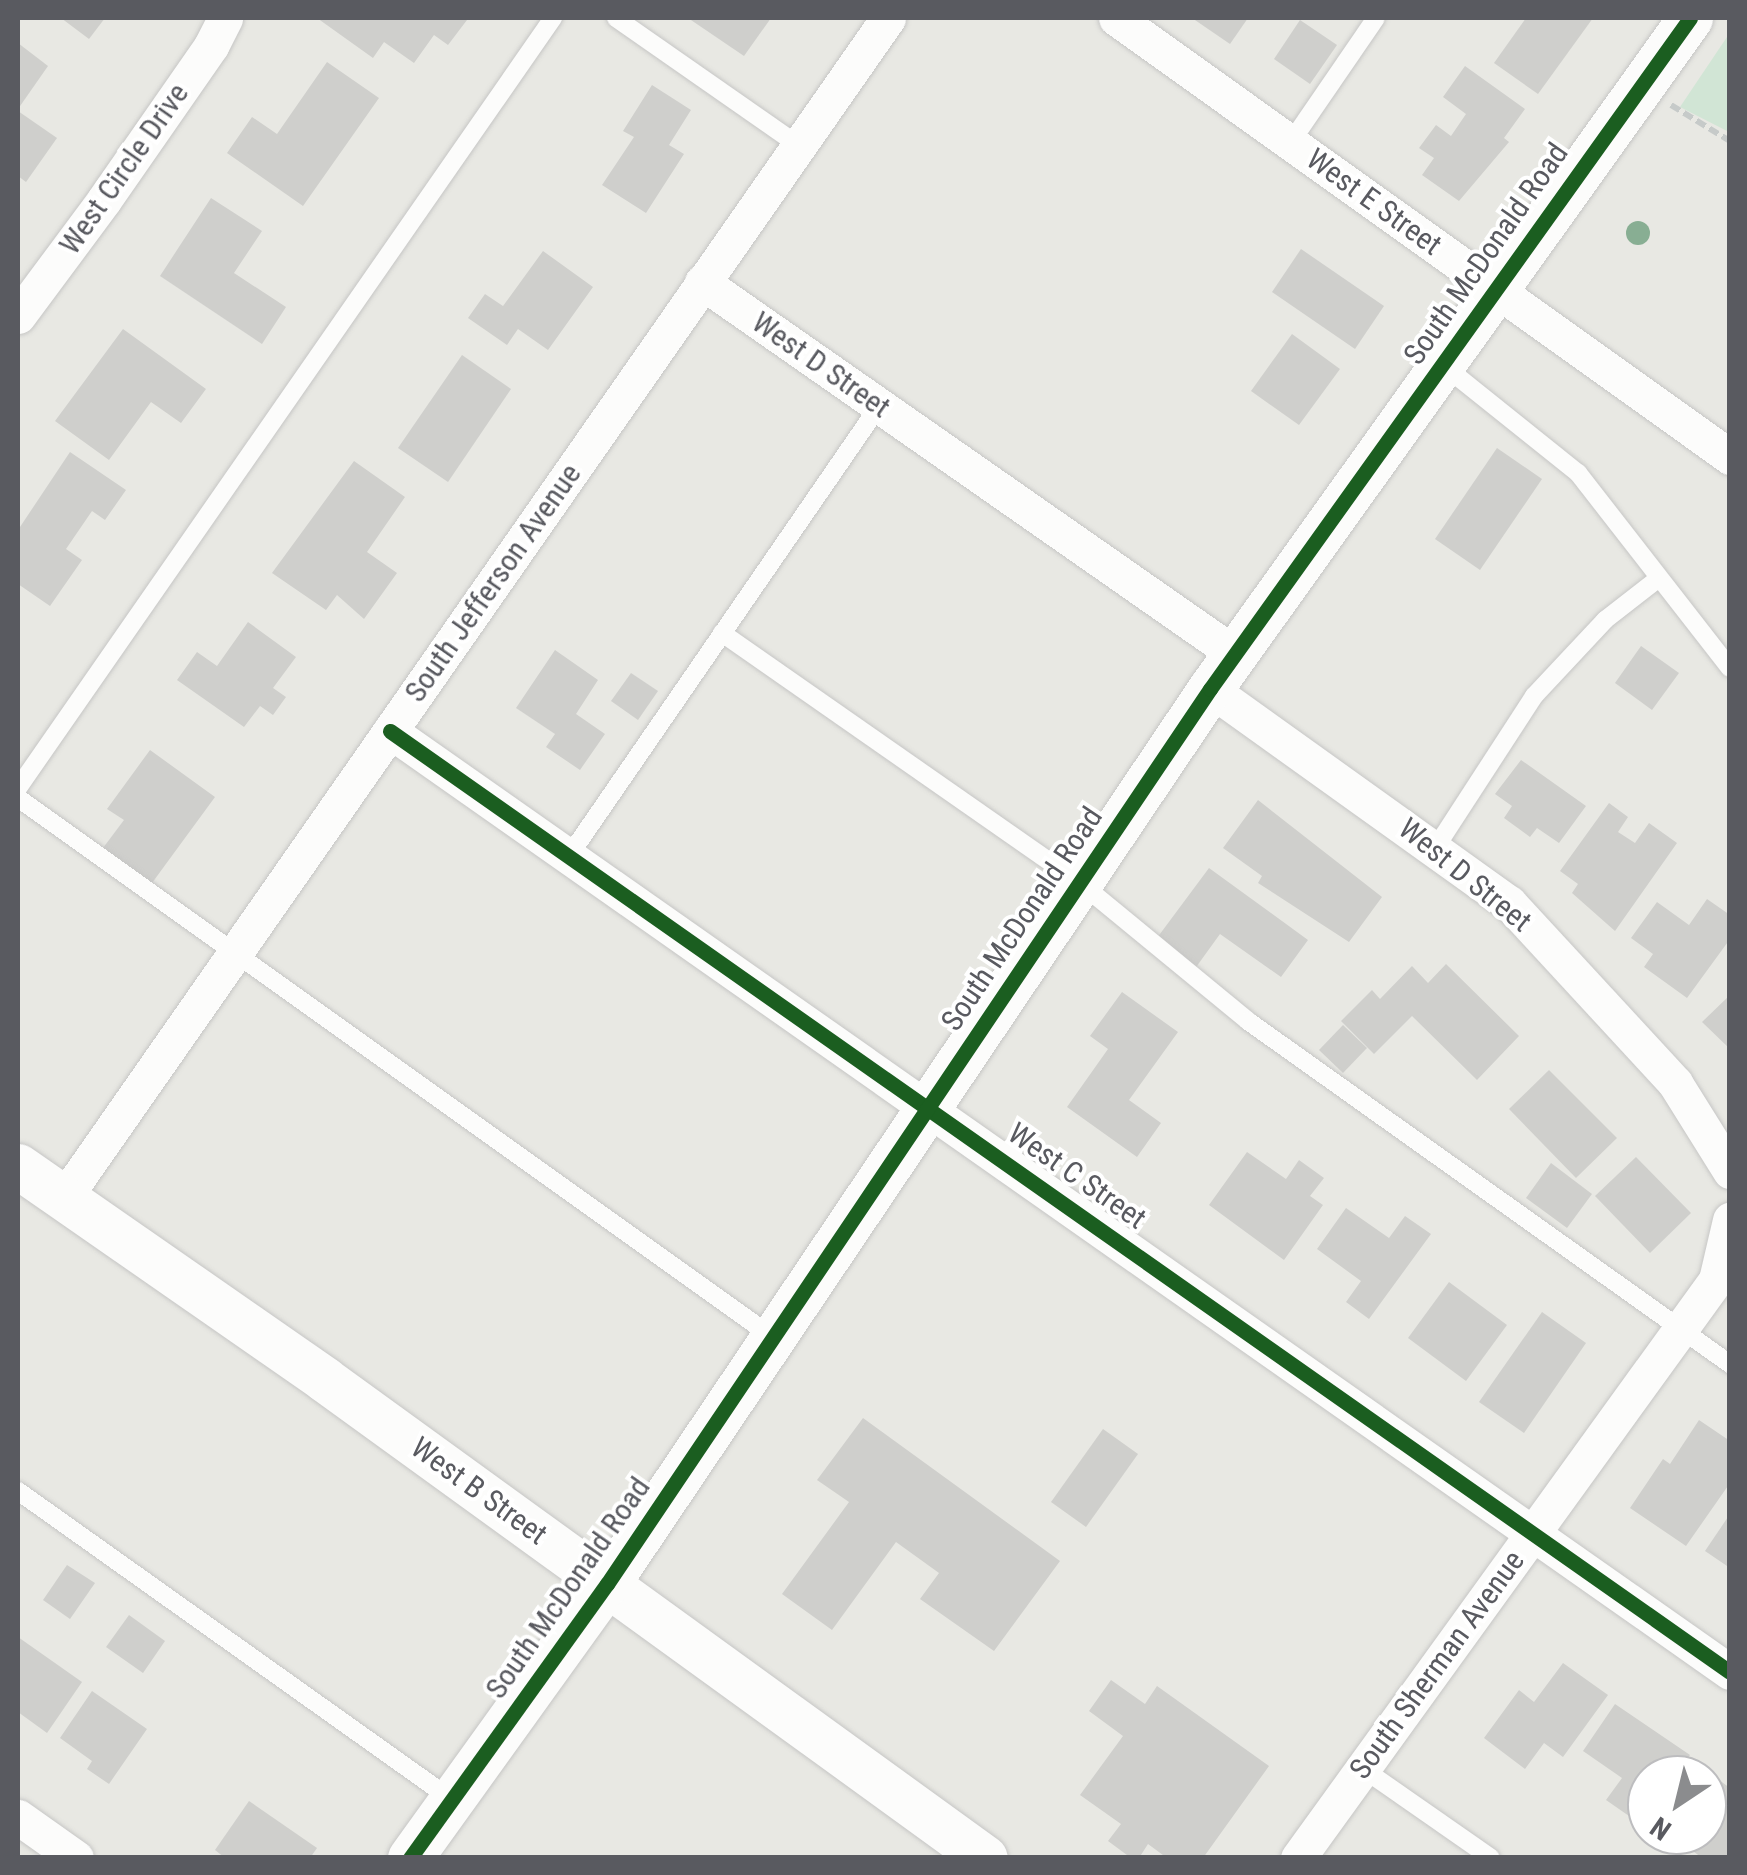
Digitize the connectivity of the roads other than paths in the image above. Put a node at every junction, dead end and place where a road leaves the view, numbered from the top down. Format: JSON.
{"nodes":[{"id":1,"x":225,"y":18,"type":"edge"},
{"id":2,"x":554,"y":18,"type":"edge"},
{"id":3,"x":616,"y":18,"type":"edge"},
{"id":4,"x":888,"y":18,"type":"edge"},
{"id":5,"x":1116,"y":18,"type":"edge"},
{"id":6,"x":1376,"y":18,"type":"edge"},
{"id":7,"x":1690,"y":18,"type":"edge"},
{"id":8,"x":1291,"y":142,"type":"junction"},
{"id":9,"x":798,"y":145,"type":"junction"},
{"id":10,"x":702,"y":282,"type":"junction"},
{"id":11,"x":1494,"y":288,"type":"junction"},
{"id":12,"x":18,"y":316,"type":"edge"},
{"id":13,"x":1442,"y":364,"type":"junction"},
{"id":14,"x":879,"y":406,"type":"junction"},
{"id":15,"x":1730,"y":457,"type":"edge"},
{"id":16,"x":1658,"y":578,"type":"junction"},
{"id":17,"x":722,"y":633,"type":"junction"},
{"id":18,"x":1730,"y":668,"type":"edge"},
{"id":19,"x":1222,"y":672,"type":"junction"},
{"id":20,"x":390,"y":730,"type":"junction"},
{"id":21,"x":18,"y":788,"type":"edge"},
{"id":22,"x":18,"y":798,"type":"edge"},
{"id":23,"x":1436,"y":847,"type":"junction"},
{"id":24,"x":569,"y":856,"type":"junction"},
{"id":25,"x":1079,"y":882,"type":"junction"},
{"id":26,"x":235,"y":953,"type":"junction"},
{"id":27,"x":930,"y":1106,"type":"junction"},
{"id":28,"x":1723,"y":1161,"type":"edge"},
{"id":29,"x":18,"y":1166,"type":"edge"},
{"id":30,"x":64,"y":1198,"type":"junction"},
{"id":31,"x":1730,"y":1220,"type":"edge"},
{"id":32,"x":1681,"y":1329,"type":"junction"},
{"id":33,"x":774,"y":1338,"type":"junction"},
{"id":34,"x":1730,"y":1364,"type":"edge"},
{"id":35,"x":18,"y":1491,"type":"edge"},
{"id":36,"x":1532,"y":1532,"type":"junction"},
{"id":37,"x":607,"y":1584,"type":"junction"},
{"id":38,"x":1730,"y":1672,"type":"edge"},
{"id":39,"x":1362,"y":1768,"type":"junction"},
{"id":40,"x":451,"y":1799,"type":"junction"},
{"id":41,"x":18,"y":1816,"type":"edge"},
{"id":42,"x":76,"y":1858,"type":"edge"},
{"id":43,"x":410,"y":1858,"type":"edge"},
{"id":44,"x":985,"y":1858,"type":"edge"},
{"id":45,"x":1298,"y":1858,"type":"edge"},
{"id":46,"x":1491,"y":1858,"type":"edge"}],
"edges":[{"from":1,"to":12,"type":"street","name":"West Circle Drive"},
{"from":2,"to":21,"type":"lane"},
{"from":3,"to":9,"type":"lane"},
{"from":4,"to":9,"type":"street","name":"South Jefferson Avenue"},
{"from":5,"to":8,"type":"street","name":"West E Street"},
{"from":6,"to":8,"type":"lane"},
{"from":7,"to":11,"type":"street","name":"South McDonald Road"},
{"from":8,"to":11,"type":"street","name":"West E Street"},
{"from":9,"to":10,"type":"street","name":"South Jefferson Avenue"},
{"from":10,"to":14,"type":"street","name":"West D Street"},
{"from":10,"to":20,"type":"street","name":"South Jefferson Avenue"},
{"from":11,"to":13,"type":"street","name":"South McDonald Road"},
{"from":11,"to":15,"type":"street","name":"West E Street"},
{"from":13,"to":16,"type":"lane"},
{"from":13,"to":19,"type":"street","name":"South McDonald Road"},
{"from":14,"to":17,"type":"lane"},
{"from":14,"to":19,"type":"street","name":"West D Street"},
{"from":16,"to":18,"type":"lane"},
{"from":16,"to":23,"type":"lane"},
{"from":17,"to":24,"type":"lane"},
{"from":17,"to":25,"type":"lane"},
{"from":19,"to":23,"type":"street","name":"West D Street"},
{"from":19,"to":25,"type":"street","name":"South McDonald Road"},
{"from":20,"to":24,"type":"street","name":"West C Street"},
{"from":20,"to":26,"type":"street","name":"South Jefferson Avenue"},
{"from":22,"to":26,"type":"lane"},
{"from":23,"to":28,"type":"street","name":"West D Street"},
{"from":24,"to":27,"type":"street","name":"West C Street"},
{"from":25,"to":27,"type":"street","name":"South McDonald Road"},
{"from":25,"to":32,"type":"lane"},
{"from":26,"to":30,"type":"street","name":"South Jefferson Avenue"},
{"from":26,"to":33,"type":"lane"},
{"from":27,"to":33,"type":"street","name":"South McDonald Road"},
{"from":27,"to":36,"type":"street","name":"West C Street"},
{"from":29,"to":30,"type":"street","name":"West B Street"},
{"from":30,"to":37,"type":"street","name":"West B Street"},
{"from":31,"to":32,"type":"street","name":"South Sherman Avenue"},
{"from":32,"to":34,"type":"lane"},
{"from":32,"to":36,"type":"street","name":"South Sherman Avenue"},
{"from":33,"to":37,"type":"street","name":"South McDonald Road"},
{"from":35,"to":40,"type":"lane"},
{"from":36,"to":38,"type":"street","name":"West C Street"},
{"from":36,"to":39,"type":"street","name":"South Sherman Avenue"},
{"from":37,"to":40,"type":"street","name":"South McDonald Road"},
{"from":37,"to":44,"type":"street","name":"West B Street"},
{"from":39,"to":45,"type":"street","name":"South Sherman Avenue"},
{"from":39,"to":46,"type":"lane"},
{"from":40,"to":43,"type":"street","name":"South McDonald Road"},
{"from":41,"to":42,"type":"street"}]}
